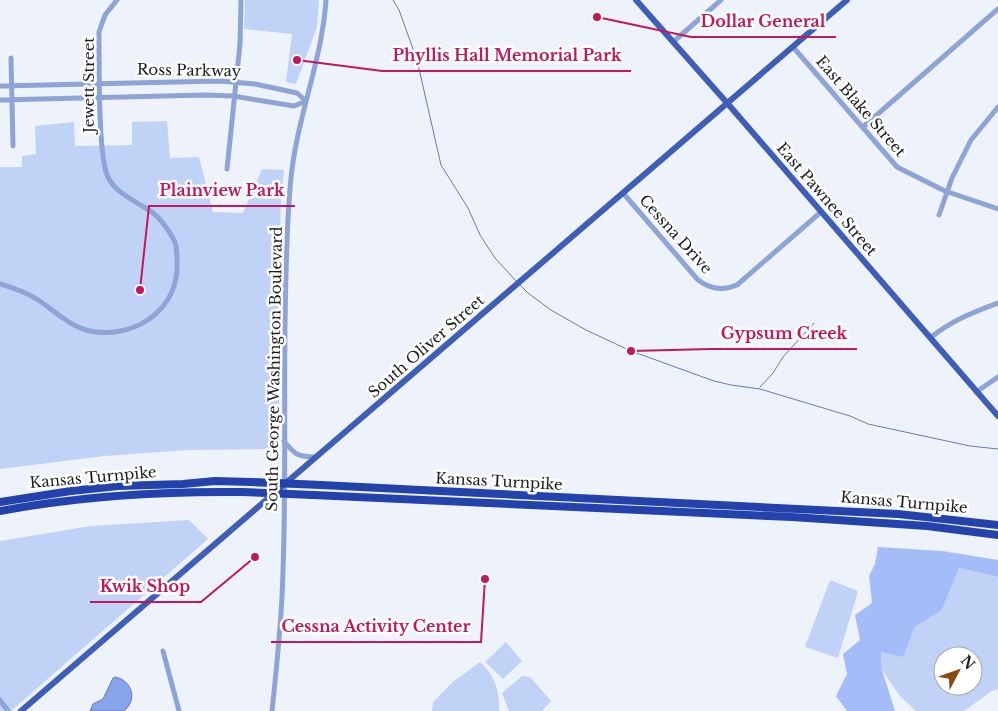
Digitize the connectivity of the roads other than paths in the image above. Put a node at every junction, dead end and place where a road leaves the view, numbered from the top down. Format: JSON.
{"nodes":[{"id":1,"x":117,"y":0,"type":"edge"},
{"id":2,"x":241,"y":0,"type":"edge"},
{"id":3,"x":326,"y":0,"type":"edge"},
{"id":4,"x":636,"y":0,"type":"edge"},
{"id":5,"x":721,"y":0,"type":"edge"},
{"id":6,"x":847,"y":0,"type":"edge"},
{"id":7,"x":998,"y":9,"type":"edge"},
{"id":8,"x":673,"y":42,"type":"junction"},
{"id":9,"x":793,"y":47,"type":"junction"},
{"id":10,"x":11,"y":58,"type":"dead end"},
{"id":11,"x":235,"y":82,"type":"junction"},
{"id":12,"x":99,"y":83,"type":"junction"},
{"id":13,"x":0,"y":86,"type":"edge"},
{"id":14,"x":11,"y":86,"type":"junction"},
{"id":15,"x":233,"y":96,"type":"junction"},
{"id":16,"x":100,"y":98,"type":"junction"},
{"id":17,"x":0,"y":100,"type":"edge"},
{"id":18,"x":11,"y":100,"type":"junction"},
{"id":19,"x":306,"y":101,"type":"junction"},
{"id":20,"x":728,"y":104,"type":"junction"},
{"id":21,"x":998,"y":106,"type":"edge"},
{"id":22,"x":863,"y":127,"type":"junction"},
{"id":23,"x":12,"y":146,"type":"dead end"},
{"id":24,"x":227,"y":169,"type":"dead end"},
{"id":25,"x":948,"y":192,"type":"junction"},
{"id":26,"x":623,"y":193,"type":"junction"},
{"id":27,"x":998,"y":208,"type":"edge"},
{"id":28,"x":821,"y":212,"type":"junction"},
{"id":29,"x":939,"y":215,"type":"dead end"},
{"id":30,"x":0,"y":284,"type":"edge"},
{"id":31,"x":998,"y":303,"type":"edge"},
{"id":32,"x":930,"y":338,"type":"junction"},
{"id":33,"x":998,"y":377,"type":"edge"},
{"id":34,"x":976,"y":392,"type":"junction"},
{"id":35,"x":998,"y":416,"type":"edge"},
{"id":36,"x":284,"y":442,"type":"junction"},
{"id":37,"x":316,"y":457,"type":"junction"},
{"id":38,"x":284,"y":485,"type":"junction"},
{"id":39,"x":0,"y":502,"type":"edge"},
{"id":40,"x":0,"y":511,"type":"edge"},
{"id":41,"x":998,"y":525,"type":"edge"},
{"id":42,"x":998,"y":535,"type":"edge"},
{"id":43,"x":163,"y":651,"type":"dead end"},
{"id":44,"x":0,"y":700,"type":"edge"},
{"id":45,"x":8,"y":711,"type":"edge"},
{"id":46,"x":21,"y":711,"type":"edge"},
{"id":47,"x":179,"y":711,"type":"edge"},
{"id":48,"x":272,"y":711,"type":"edge"}],
"edges":[{"from":1,"to":12,"type":"street","name":"Jewett Street"},
{"from":2,"to":11,"type":"street"},
{"from":3,"to":19,"type":"street","name":"South George Washington Boulevard"},
{"from":4,"to":8,"type":"main road","name":"East Pawnee Street"},
{"from":5,"to":8,"type":"street"},
{"from":6,"to":9,"type":"main road","name":"South Oliver Street"},
{"from":7,"to":22,"type":"street"},
{"from":8,"to":20,"type":"main road","name":"East Pawnee Street"},
{"from":9,"to":20,"type":"main road","name":"South Oliver Street"},
{"from":9,"to":22,"type":"street","name":"East Blake Street"},
{"from":10,"to":14,"type":"street"},
{"from":11,"to":12,"type":"street","name":"Ross Parkway"},
{"from":11,"to":15,"type":"street"},
{"from":11,"to":19,"type":"street","name":"Ross Parkway"},
{"from":12,"to":14,"type":"street","name":"Ross Parkway"},
{"from":12,"to":16,"type":"street","name":"Jewett Street"},
{"from":13,"to":14,"type":"street","name":"Ross Parkway"},
{"from":14,"to":18,"type":"street"},
{"from":15,"to":16,"type":"street","name":"Ross Parkway"},
{"from":15,"to":19,"type":"street","name":"Ross Parkway"},
{"from":15,"to":24,"type":"street"},
{"from":16,"to":18,"type":"street","name":"Ross Parkway"},
{"from":16,"to":30,"type":"street","name":"Jewett Street"},
{"from":17,"to":18,"type":"street","name":"Ross Parkway"},
{"from":18,"to":23,"type":"street"},
{"from":19,"to":36,"type":"street","name":"South George Washington Boulevard"},
{"from":20,"to":26,"type":"main road","name":"South Oliver Street"},
{"from":20,"to":28,"type":"main road","name":"East Pawnee Street"},
{"from":21,"to":25,"type":"street"},
{"from":22,"to":25,"type":"street","name":"East Blake Street"},
{"from":25,"to":27,"type":"street","name":"East Blake Street"},
{"from":25,"to":29,"type":"street"},
{"from":26,"to":28,"type":"street","name":"Cessna Drive"},
{"from":26,"to":37,"type":"main road","name":"South Oliver Street"},
{"from":28,"to":32,"type":"main road","name":"East Pawnee Street"},
{"from":31,"to":32,"type":"street"},
{"from":32,"to":34,"type":"main road","name":"East Pawnee Street"},
{"from":33,"to":34,"type":"street"},
{"from":34,"to":35,"type":"main road","name":"East Pawnee Street"},
{"from":36,"to":37,"type":"street"},
{"from":36,"to":38,"type":"street","name":"South George Washington Boulevard"},
{"from":37,"to":38,"type":"main road","name":"South Oliver Street"},
{"from":38,"to":46,"type":"main road","name":"South Oliver Street"},
{"from":38,"to":48,"type":"street","name":"South George Washington Boulevard"},
{"from":39,"to":41,"type":"highway","name":"Kansas Turnpike","bridge":true},
{"from":40,"to":42,"type":"highway","name":"Kansas Turnpike","bridge":true},
{"from":43,"to":47,"type":"street"},
{"from":44,"to":45,"type":"street"}]}
